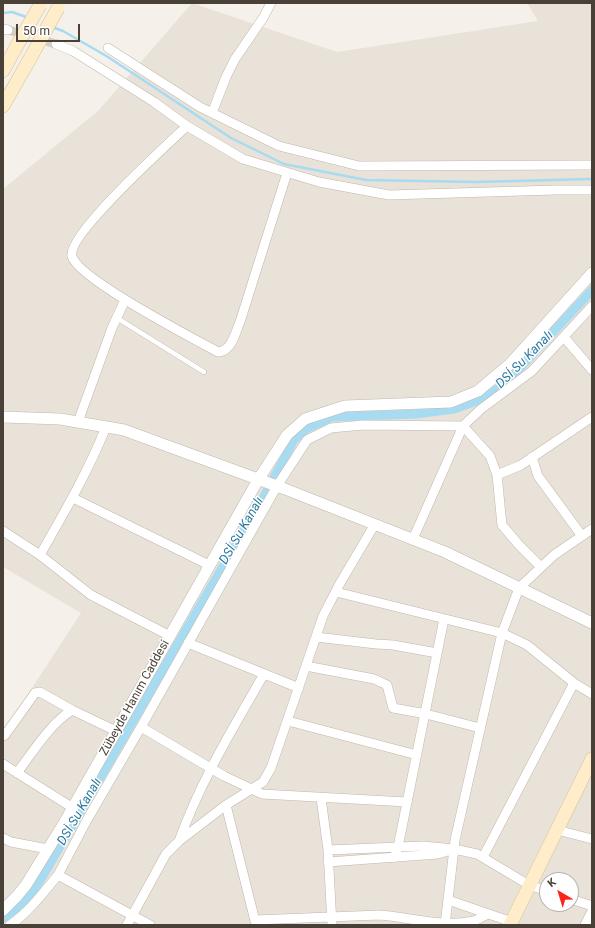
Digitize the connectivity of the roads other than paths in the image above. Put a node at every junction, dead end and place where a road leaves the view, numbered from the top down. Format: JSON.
{"nodes":[{"id":1,"x":271,"y":3,"type":"edge"},
{"id":2,"x":40,"y":4,"type":"edge"},
{"id":3,"x":60,"y":5,"type":"edge"},
{"id":4,"x":56,"y":44,"type":"tunnel mouth"},
{"id":5,"x":108,"y":48,"type":"dead end"},
{"id":6,"x":3,"y":71,"type":"edge"},
{"id":7,"x":3,"y":106,"type":"edge"},
{"id":8,"x":212,"y":113,"type":"junction"},
{"id":9,"x":188,"y":126,"type":"junction"},
{"id":10,"x":592,"y":165,"type":"edge"},
{"id":11,"x":287,"y":173,"type":"junction"},
{"id":12,"x":592,"y":190,"type":"edge"},
{"id":13,"x":592,"y":273,"type":"edge"},
{"id":14,"x":125,"y":300,"type":"junction"},
{"id":15,"x":592,"y":306,"type":"edge"},
{"id":16,"x":117,"y":318,"type":"junction"},
{"id":17,"x":564,"y":337,"type":"junction"},
{"id":18,"x":592,"y":370,"type":"edge"},
{"id":19,"x":204,"y":372,"type":"dead end"},
{"id":20,"x":3,"y":417,"type":"edge"},
{"id":21,"x":592,"y":417,"type":"edge"},
{"id":22,"x":78,"y":422,"type":"junction"},
{"id":23,"x":464,"y":426,"type":"junction"},
{"id":24,"x":106,"y":427,"type":"junction"},
{"id":25,"x":532,"y":457,"type":"junction"},
{"id":26,"x":497,"y":475,"type":"junction"},
{"id":27,"x":258,"y":480,"type":"junction"},
{"id":28,"x":277,"y":486,"type":"junction"},
{"id":29,"x":73,"y":498,"type":"junction"},
{"id":30,"x":375,"y":524,"type":"junction"},
{"id":31,"x":592,"y":530,"type":"edge"},
{"id":32,"x":3,"y":531,"type":"edge"},
{"id":33,"x":582,"y":536,"type":"junction"},
{"id":34,"x":413,"y":539,"type":"junction"},
{"id":35,"x":40,"y":555,"type":"junction"},
{"id":36,"x":210,"y":565,"type":"junction"},
{"id":37,"x":541,"y":567,"type":"junction"},
{"id":38,"x":519,"y":588,"type":"junction"},
{"id":39,"x":336,"y":592,"type":"junction"},
{"id":40,"x":444,"y":619,"type":"junction"},
{"id":41,"x":592,"y":623,"type":"edge"},
{"id":42,"x":502,"y":633,"type":"junction"},
{"id":43,"x":170,"y":636,"type":"junction"},
{"id":44,"x":316,"y":637,"type":"junction"},
{"id":45,"x":188,"y":643,"type":"junction"},
{"id":46,"x":437,"y":653,"type":"junction"},
{"id":47,"x":306,"y":666,"type":"junction"},
{"id":48,"x":264,"y":674,"type":"junction"},
{"id":49,"x":574,"y":683,"type":"junction"},
{"id":50,"x":299,"y":688,"type":"junction"},
{"id":51,"x":592,"y":694,"type":"edge"},
{"id":52,"x":72,"y":710,"type":"junction"},
{"id":53,"x":426,"y":714,"type":"junction"},
{"id":54,"x":288,"y":721,"type":"junction"},
{"id":55,"x":141,"y":727,"type":"junction"},
{"id":56,"x":480,"y":728,"type":"junction"},
{"id":57,"x":116,"y":731,"type":"junction"},
{"id":58,"x":3,"y":736,"type":"edge"},
{"id":59,"x":417,"y":755,"type":"junction"},
{"id":60,"x":592,"y":759,"type":"edge"},
{"id":61,"x":3,"y":764,"type":"edge"},
{"id":62,"x":211,"y":768,"type":"junction"},
{"id":63,"x":17,"y":773,"type":"junction"},
{"id":64,"x":588,"y":779,"type":"edge"},
{"id":65,"x":252,"y":790,"type":"junction"},
{"id":66,"x":321,"y":798,"type":"junction"},
{"id":67,"x":407,"y":802,"type":"junction"},
{"id":68,"x":226,"y":805,"type":"junction"},
{"id":69,"x":73,"y":808,"type":"junction"},
{"id":70,"x":556,"y":830,"type":"junction"},
{"id":71,"x":3,"y":838,"type":"edge"},
{"id":72,"x":592,"y":839,"type":"edge"},
{"id":73,"x":179,"y":840,"type":"junction"},
{"id":74,"x":398,"y":847,"type":"junction"},
{"id":75,"x":48,"y":849,"type":"junction"},
{"id":76,"x":454,"y":849,"type":"junction"},
{"id":77,"x":328,"y":850,"type":"junction"},
{"id":78,"x":483,"y":857,"type":"junction"},
{"id":79,"x":394,"y":858,"type":"junction"},
{"id":80,"x":328,"y":862,"type":"junction"},
{"id":81,"x":58,"y":875,"type":"junction"},
{"id":82,"x":530,"y":885,"type":"junction"},
{"id":83,"x":539,"y":888,"type":"edge"},
{"id":84,"x":448,"y":900,"type":"junction"},
{"id":85,"x":579,"y":902,"type":"edge"},
{"id":86,"x":592,"y":906,"type":"edge"},
{"id":87,"x":3,"y":910,"type":"edge"},
{"id":88,"x":488,"y":914,"type":"junction"},
{"id":89,"x":132,"y":916,"type":"junction"},
{"id":90,"x":332,"y":921,"type":"edge"},
{"id":91,"x":21,"y":922,"type":"edge"},
{"id":92,"x":256,"y":923,"type":"edge"},
{"id":93,"x":511,"y":923,"type":"edge"},
{"id":94,"x":10,"y":925,"type":"edge"},
{"id":95,"x":128,"y":925,"type":"edge"},
{"id":96,"x":150,"y":925,"type":"edge"},
{"id":97,"x":445,"y":925,"type":"edge"}],
"edges":[{"from":1,"to":8,"type":"street"},
{"from":2,"to":6,"type":"main road","bridge":true},
{"from":3,"to":7,"type":"main road","bridge":true},
{"from":4,"to":9,"type":"street"},
{"from":5,"to":8,"type":"street"},
{"from":8,"to":10,"type":"street"},
{"from":9,"to":11,"type":"street"},
{"from":9,"to":14,"type":"street"},
{"from":11,"to":12,"type":"street"},
{"from":11,"to":14,"type":"street"},
{"from":13,"to":27,"type":"street","name":"Zübeyde Hanım Caddesi"},
{"from":14,"to":16,"type":"street"},
{"from":15,"to":17,"type":"street"},
{"from":16,"to":19,"type":"lane"},
{"from":16,"to":22,"type":"street"},
{"from":17,"to":18,"type":"street"},
{"from":17,"to":23,"type":"street"},
{"from":20,"to":22,"type":"street"},
{"from":21,"to":25,"type":"street"},
{"from":22,"to":24,"type":"street"},
{"from":23,"to":26,"type":"street"},
{"from":23,"to":28,"type":"street"},
{"from":23,"to":34,"type":"street"},
{"from":24,"to":27,"type":"street"},
{"from":24,"to":29,"type":"street"},
{"from":25,"to":26,"type":"street"},
{"from":25,"to":33,"type":"street"},
{"from":26,"to":37,"type":"street"},
{"from":27,"to":28,"type":"street"},
{"from":27,"to":36,"type":"street","name":"Zübeyde Hanım Caddesi"},
{"from":28,"to":30,"type":"street"},
{"from":28,"to":45,"type":"street"},
{"from":29,"to":35,"type":"street"},
{"from":29,"to":36,"type":"street"},
{"from":30,"to":34,"type":"street"},
{"from":30,"to":39,"type":"street"},
{"from":31,"to":33,"type":"street"},
{"from":32,"to":35,"type":"street"},
{"from":33,"to":37,"type":"street"},
{"from":34,"to":38,"type":"street"},
{"from":35,"to":43,"type":"street"},
{"from":36,"to":43,"type":"street","name":"Zübeyde Hanım Caddesi"},
{"from":37,"to":38,"type":"street"},
{"from":38,"to":41,"type":"street"},
{"from":38,"to":42,"type":"street"},
{"from":39,"to":40,"type":"street"},
{"from":39,"to":44,"type":"street"},
{"from":40,"to":42,"type":"street"},
{"from":40,"to":46,"type":"street"},
{"from":42,"to":49,"type":"street"},
{"from":42,"to":56,"type":"street"},
{"from":43,"to":57,"type":"street","name":"Zübeyde Hanım Caddesi"},
{"from":44,"to":46,"type":"street"},
{"from":44,"to":47,"type":"street"},
{"from":45,"to":48,"type":"street"},
{"from":45,"to":55,"type":"street"},
{"from":46,"to":53,"type":"street"},
{"from":47,"to":50,"type":"street"},
{"from":47,"to":53,"type":"street"},
{"from":48,"to":50,"type":"street"},
{"from":48,"to":62,"type":"street"},
{"from":49,"to":51,"type":"street"},
{"from":49,"to":78,"type":"street"},
{"from":50,"to":54,"type":"street"},
{"from":52,"to":57,"type":"street"},
{"from":52,"to":58,"type":"street"},
{"from":52,"to":63,"type":"street"},
{"from":53,"to":56,"type":"street"},
{"from":53,"to":59,"type":"street"},
{"from":54,"to":59,"type":"street"},
{"from":54,"to":65,"type":"street"},
{"from":55,"to":62,"type":"street"},
{"from":55,"to":81,"type":"street"},
{"from":56,"to":76,"type":"street"},
{"from":57,"to":69,"type":"street","name":"Zübeyde Hanım Caddesi"},
{"from":59,"to":67,"type":"street"},
{"from":60,"to":64,"type":"main road"},
{"from":61,"to":63,"type":"street"},
{"from":62,"to":65,"type":"street"},
{"from":62,"to":73,"type":"street"},
{"from":63,"to":69,"type":"street"},
{"from":64,"to":70,"type":"main road"},
{"from":65,"to":66,"type":"street"},
{"from":65,"to":68,"type":"street"},
{"from":66,"to":67,"type":"street"},
{"from":66,"to":77,"type":"street"},
{"from":67,"to":74,"type":"street"},
{"from":68,"to":73,"type":"street"},
{"from":68,"to":92,"type":"street"},
{"from":69,"to":75,"type":"street","name":"Zübeyde Hanım Caddesi"},
{"from":70,"to":72,"type":"street"},
{"from":70,"to":82,"type":"main road"},
{"from":71,"to":75,"type":"street"},
{"from":73,"to":89,"type":"street"},
{"from":74,"to":76,"type":"street"},
{"from":74,"to":77,"type":"street"},
{"from":74,"to":79,"type":"street"},
{"from":75,"to":87,"type":"street","name":"Zübeyde Hanım Caddesi"},
{"from":76,"to":78,"type":"street"},
{"from":76,"to":79,"type":"street"},
{"from":76,"to":84,"type":"street"},
{"from":77,"to":80,"type":"street"},
{"from":78,"to":82,"type":"street"},
{"from":79,"to":80,"type":"street"},
{"from":80,"to":90,"type":"street"},
{"from":81,"to":89,"type":"street"},
{"from":81,"to":91,"type":"street"},
{"from":82,"to":83,"type":"street"},
{"from":82,"to":93,"type":"main road"},
{"from":84,"to":88,"type":"street"},
{"from":84,"to":97,"type":"street"},
{"from":85,"to":86,"type":"street"},
{"from":88,"to":93,"type":"street"},
{"from":88,"to":97,"type":"street"},
{"from":89,"to":95,"type":"street"},
{"from":89,"to":96,"type":"street"},
{"from":90,"to":92,"type":"street"},
{"from":90,"to":97,"type":"street"},
{"from":91,"to":94,"type":"street"}]}
